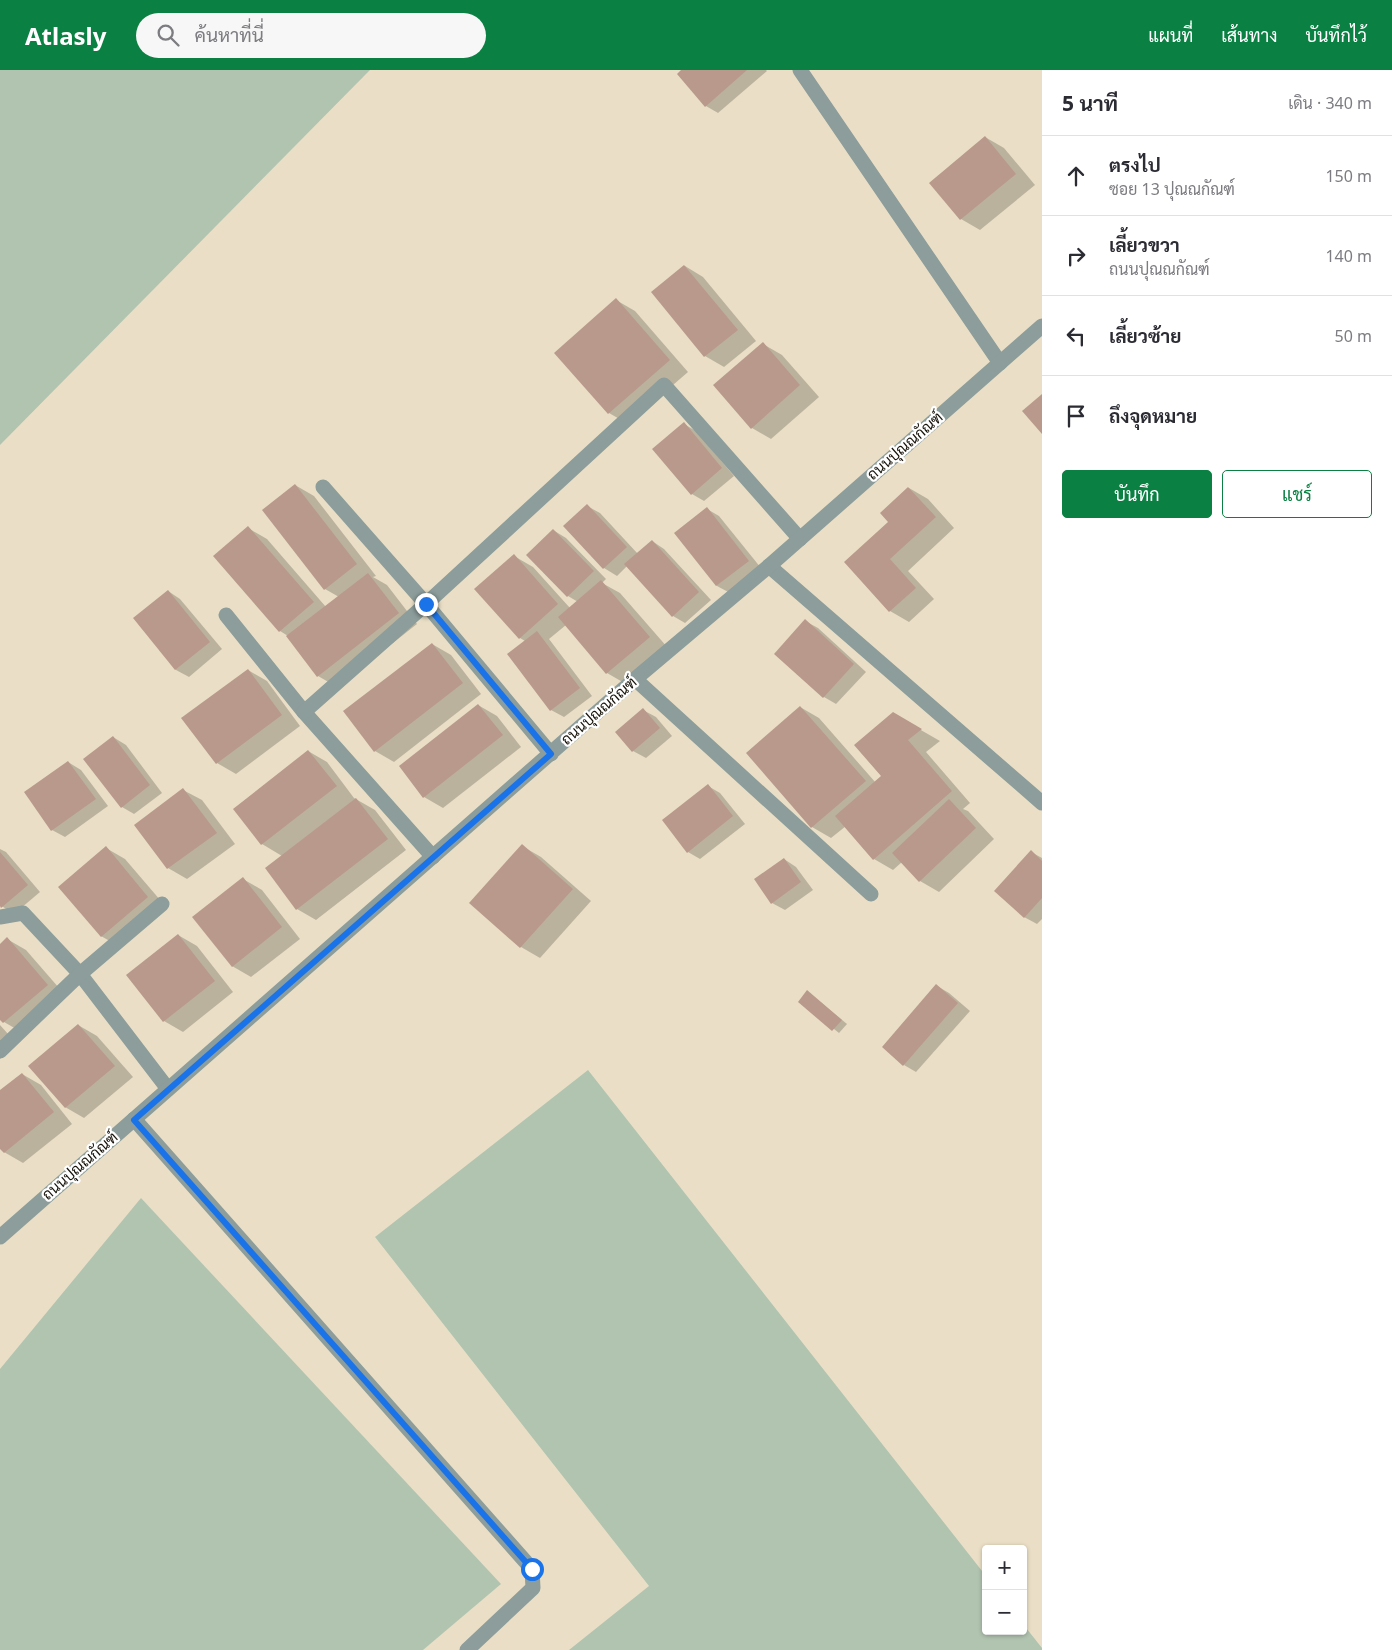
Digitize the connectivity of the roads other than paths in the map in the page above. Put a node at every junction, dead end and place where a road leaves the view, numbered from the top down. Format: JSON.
{"nodes":[{"id":1,"x":800,"y":70,"type":"edge"},
{"id":2,"x":1042,"y":326,"type":"edge"},
{"id":3,"x":1000,"y":363,"type":"junction"},
{"id":4,"x":323,"y":487,"type":"dead end"},
{"id":5,"x":800,"y":539,"type":"junction"},
{"id":6,"x":769,"y":566,"type":"junction"},
{"id":7,"x":426,"y":604,"type":"junction"},
{"id":8,"x":226,"y":615,"type":"dead end"},
{"id":9,"x":635,"y":679,"type":"junction"},
{"id":10,"x":304,"y":712,"type":"junction"},
{"id":11,"x":551,"y":754,"type":"junction"},
{"id":12,"x":1042,"y":803,"type":"edge"},
{"id":13,"x":433,"y":857,"type":"junction"},
{"id":14,"x":871,"y":894,"type":"dead end"},
{"id":15,"x":162,"y":904,"type":"dead end"},
{"id":16,"x":0,"y":917,"type":"edge"},
{"id":17,"x":80,"y":974,"type":"junction"},
{"id":18,"x":0,"y":1051,"type":"edge"},
{"id":19,"x":168,"y":1089,"type":"junction"},
{"id":20,"x":134,"y":1120,"type":"junction"},
{"id":21,"x":0,"y":1237,"type":"edge"},
{"id":22,"x":467,"y":1650,"type":"edge"}],
"edges":[{"from":1,"to":3,"type":"street"},
{"from":2,"to":3,"type":"street","name":"ถนนปุณณกัณฑ์"},
{"from":3,"to":5,"type":"street","name":"ถนนปุณณกัณฑ์"},
{"from":4,"to":7,"type":"street"},
{"from":5,"to":6,"type":"street","name":"ถนนปุณณกัณฑ์"},
{"from":5,"to":7,"type":"street"},
{"from":6,"to":9,"type":"street","name":"ถนนปุณณกัณฑ์"},
{"from":6,"to":12,"type":"street"},
{"from":7,"to":10,"type":"street"},
{"from":7,"to":11,"type":"street"},
{"from":8,"to":10,"type":"street"},
{"from":9,"to":11,"type":"street","name":"ถนนปุณณกัณฑ์"},
{"from":9,"to":14,"type":"street"},
{"from":10,"to":13,"type":"street"},
{"from":11,"to":13,"type":"street","name":"ถนนปุณณกัณฑ์"},
{"from":13,"to":19,"type":"street","name":"ถนนปุณณกัณฑ์"},
{"from":15,"to":17,"type":"street"},
{"from":16,"to":17,"type":"street"},
{"from":17,"to":18,"type":"street"},
{"from":17,"to":19,"type":"street"},
{"from":19,"to":20,"type":"street","name":"ถนนปุณณกัณฑ์"},
{"from":20,"to":21,"type":"street","name":"ถนนปุณณกัณฑ์"},
{"from":20,"to":22,"type":"street"}]}
